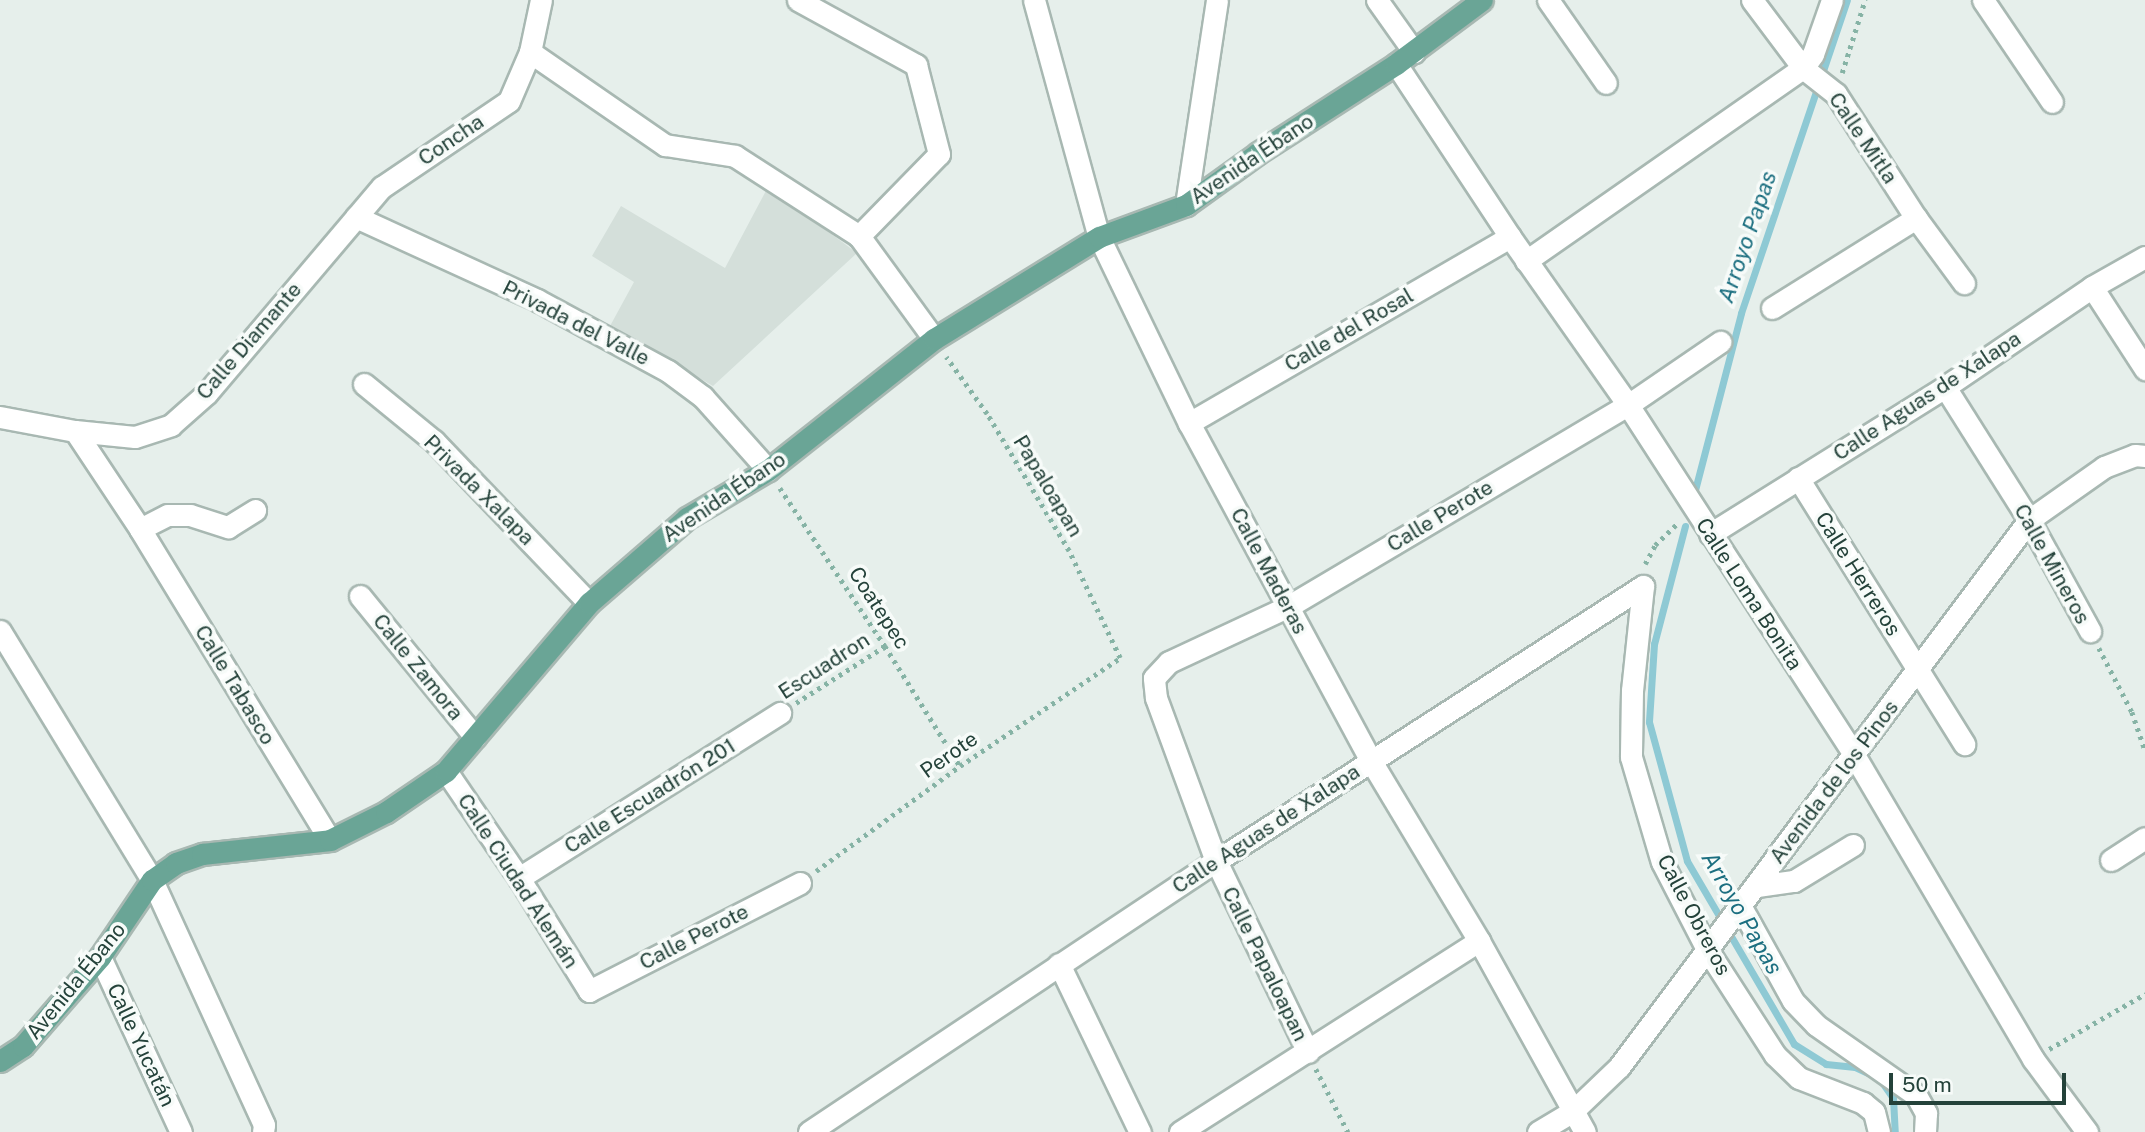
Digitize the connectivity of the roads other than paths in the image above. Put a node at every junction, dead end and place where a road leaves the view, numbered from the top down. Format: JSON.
{"nodes":[{"id":1,"x":541,"y":0,"type":"edge"},
{"id":2,"x":798,"y":0,"type":"edge"},
{"id":3,"x":1034,"y":0,"type":"edge"},
{"id":4,"x":1217,"y":0,"type":"edge"},
{"id":5,"x":1377,"y":0,"type":"edge"},
{"id":6,"x":1482,"y":0,"type":"edge"},
{"id":7,"x":1548,"y":0,"type":"edge"},
{"id":8,"x":1752,"y":0,"type":"edge"},
{"id":9,"x":1832,"y":0,"type":"edge"},
{"id":10,"x":1983,"y":0,"type":"edge"},
{"id":11,"x":530,"y":52,"type":"junction"},
{"id":12,"x":1405,"y":58,"type":"junction"},
{"id":13,"x":1820,"y":81,"type":"junction"},
{"id":14,"x":1606,"y":83,"type":"dead end"},
{"id":15,"x":2052,"y":102,"type":"dead end"},
{"id":16,"x":1186,"y":205,"type":"junction"},
{"id":17,"x":356,"y":218,"type":"junction"},
{"id":18,"x":1916,"y":218,"type":"junction"},
{"id":19,"x":859,"y":236,"type":"junction"},
{"id":20,"x":1099,"y":237,"type":"junction"},
{"id":21,"x":1510,"y":237,"type":"junction"},
{"id":22,"x":2145,"y":257,"type":"edge"},
{"id":23,"x":1527,"y":261,"type":"junction"},
{"id":24,"x":1964,"y":284,"type":"dead end"},
{"id":25,"x":2092,"y":287,"type":"junction"},
{"id":26,"x":1772,"y":308,"type":"dead end"},
{"id":27,"x":934,"y":339,"type":"junction"},
{"id":28,"x":1720,"y":342,"type":"dead end"},
{"id":29,"x":2145,"y":369,"type":"edge"},
{"id":30,"x":364,"y":384,"type":"dead end"},
{"id":31,"x":1945,"y":387,"type":"junction"},
{"id":32,"x":1628,"y":405,"type":"junction"},
{"id":33,"x":0,"y":417,"type":"edge"},
{"id":34,"x":1189,"y":423,"type":"junction"},
{"id":35,"x":75,"y":431,"type":"junction"},
{"id":36,"x":2145,"y":456,"type":"edge"},
{"id":37,"x":768,"y":470,"type":"junction"},
{"id":38,"x":1798,"y":478,"type":"junction"},
{"id":39,"x":255,"y":510,"type":"dead end"},
{"id":40,"x":2029,"y":520,"type":"junction"},
{"id":41,"x":140,"y":529,"type":"junction"},
{"id":42,"x":1710,"y":534,"type":"junction"},
{"id":43,"x":1643,"y":586,"type":"joint"},
{"id":44,"x":360,"y":596,"type":"dead end"},
{"id":45,"x":589,"y":603,"type":"junction"},
{"id":46,"x":1289,"y":606,"type":"junction"},
{"id":47,"x":2090,"y":631,"type":"road end"},
{"id":48,"x":1,"y":634,"type":"edge"},
{"id":49,"x":1917,"y":669,"type":"junction"},
{"id":50,"x":1154,"y":678,"type":"joint"},
{"id":51,"x":780,"y":713,"type":"road end"},
{"id":52,"x":475,"y":737,"type":"junction"},
{"id":53,"x":1964,"y":744,"type":"dead end"},
{"id":54,"x":1854,"y":755,"type":"junction"},
{"id":55,"x":1371,"y":761,"type":"junction"},
{"id":56,"x":446,"y":771,"type":"junction"},
{"id":57,"x":2145,"y":838,"type":"edge"},
{"id":58,"x":330,"y":840,"type":"junction"},
{"id":59,"x":1853,"y":845,"type":"dead end"},
{"id":60,"x":2112,"y":860,"type":"dead end"},
{"id":61,"x":1216,"y":861,"type":"junction"},
{"id":62,"x":519,"y":878,"type":"junction"},
{"id":63,"x":152,"y":880,"type":"junction"},
{"id":64,"x":800,"y":883,"type":"road end"},
{"id":65,"x":1757,"y":886,"type":"junction"},
{"id":66,"x":1736,"y":913,"type":"junction"},
{"id":67,"x":1479,"y":941,"type":"junction"},
{"id":68,"x":1712,"y":946,"type":"junction"},
{"id":69,"x":100,"y":957,"type":"junction"},
{"id":70,"x":1059,"y":964,"type":"junction"},
{"id":71,"x":589,"y":992,"type":"joint"},
{"id":72,"x":1308,"y":1052,"type":"junction"},
{"id":73,"x":0,"y":1060,"type":"edge"},
{"id":74,"x":1573,"y":1111,"type":"junction"},
{"id":75,"x":264,"y":1129,"type":"edge"},
{"id":76,"x":181,"y":1132,"type":"edge"},
{"id":77,"x":809,"y":1132,"type":"edge"},
{"id":78,"x":1140,"y":1132,"type":"edge"},
{"id":79,"x":1180,"y":1132,"type":"edge"},
{"id":80,"x":1538,"y":1132,"type":"edge"},
{"id":81,"x":1585,"y":1132,"type":"edge"},
{"id":82,"x":1879,"y":1132,"type":"edge"},
{"id":83,"x":1925,"y":1132,"type":"edge"},
{"id":84,"x":2087,"y":1132,"type":"edge"}],
"edges":[{"from":1,"to":11,"type":"street","name":"Concha"},
{"from":2,"to":19,"type":"street"},
{"from":3,"to":20,"type":"street","name":"Calle Maderas"},
{"from":4,"to":16,"type":"street"},
{"from":5,"to":12,"type":"street","name":"Calle Loma Bonita"},
{"from":6,"to":12,"type":"main road","name":"Avenida Ébano"},
{"from":7,"to":14,"type":"street"},
{"from":8,"to":13,"type":"street","name":"Calle Mitla"},
{"from":9,"to":13,"type":"street"},
{"from":10,"to":15,"type":"street"},
{"from":11,"to":17,"type":"street","name":"Concha"},
{"from":11,"to":19,"type":"street"},
{"from":12,"to":16,"type":"main road","name":"Avenida Ébano"},
{"from":12,"to":21,"type":"street","name":"Calle Loma Bonita"},
{"from":13,"to":18,"type":"street","name":"Calle Mitla"},
{"from":13,"to":23,"type":"street"},
{"from":16,"to":20,"type":"main road","name":"Avenida Ébano"},
{"from":17,"to":35,"type":"street","name":"Calle Diamante"},
{"from":17,"to":37,"type":"street","name":"Privada del Valle"},
{"from":18,"to":24,"type":"street","name":"Calle Mitla"},
{"from":18,"to":26,"type":"street"},
{"from":19,"to":27,"type":"street"},
{"from":20,"to":27,"type":"main road","name":"Avenida Ébano"},
{"from":20,"to":34,"type":"street","name":"Calle Maderas"},
{"from":21,"to":23,"type":"street","name":"Calle Loma Bonita"},
{"from":21,"to":34,"type":"street","name":"Calle del Rosal"},
{"from":22,"to":25,"type":"street","name":"Calle Aguas de Xalapa"},
{"from":23,"to":32,"type":"street","name":"Calle Loma Bonita"},
{"from":25,"to":29,"type":"street"},
{"from":25,"to":31,"type":"street","name":"Calle Aguas de Xalapa"},
{"from":27,"to":37,"type":"main road","name":"Avenida Ébano"},
{"from":28,"to":32,"type":"street","name":"Calle Perote"},
{"from":30,"to":45,"type":"street","name":"Privada Xalapa"},
{"from":31,"to":38,"type":"street","name":"Calle Aguas de Xalapa"},
{"from":31,"to":40,"type":"street","name":"Calle Mineros"},
{"from":32,"to":42,"type":"street","name":"Calle Loma Bonita"},
{"from":32,"to":46,"type":"street","name":"Calle Perote"},
{"from":33,"to":35,"type":"street","name":"Calle Diamante"},
{"from":34,"to":46,"type":"street","name":"Calle Maderas"},
{"from":35,"to":41,"type":"street","name":"Calle Tabasco"},
{"from":36,"to":40,"type":"street","name":"Avenida de los Pinos"},
{"from":37,"to":45,"type":"main road","name":"Avenida Ébano"},
{"from":38,"to":42,"type":"street","name":"Calle Aguas de Xalapa"},
{"from":38,"to":49,"type":"street","name":"Calle Herreros"},
{"from":39,"to":41,"type":"street"},
{"from":40,"to":47,"type":"street","name":"Calle Mineros"},
{"from":40,"to":49,"type":"street","name":"Avenida de los Pinos"},
{"from":41,"to":58,"type":"street","name":"Calle Tabasco"},
{"from":42,"to":54,"type":"street","name":"Calle Loma Bonita"},
{"from":43,"to":55,"type":"street","name":"Calle Aguas de Xalapa"},
{"from":43,"to":68,"type":"street","name":"Calle Obreros"},
{"from":44,"to":52,"type":"street","name":"Calle Zamora"},
{"from":45,"to":52,"type":"main road","name":"Avenida Ébano"},
{"from":46,"to":50,"type":"street","name":"Calle Perote"},
{"from":46,"to":55,"type":"street","name":"Calle Maderas"},
{"from":48,"to":63,"type":"street"},
{"from":49,"to":53,"type":"street","name":"Calle Herreros"},
{"from":49,"to":54,"type":"street","name":"Avenida de los Pinos"},
{"from":50,"to":61,"type":"street","name":"Calle Papaloapan"},
{"from":51,"to":62,"type":"street","name":"Calle Escuadrón 201"},
{"from":52,"to":56,"type":"main road","name":"Avenida Ébano"},
{"from":54,"to":65,"type":"street","name":"Avenida de los Pinos"},
{"from":54,"to":84,"type":"street","name":"Calle Loma Bonita"},
{"from":55,"to":61,"type":"street","name":"Calle Aguas de Xalapa"},
{"from":55,"to":67,"type":"street","name":"Calle Maderas"},
{"from":56,"to":58,"type":"main road","name":"Avenida Ébano"},
{"from":56,"to":62,"type":"street","name":"Calle Ciudad Alemán"},
{"from":57,"to":60,"type":"street"},
{"from":58,"to":63,"type":"main road","name":"Avenida Ébano"},
{"from":59,"to":65,"type":"street"},
{"from":61,"to":70,"type":"street","name":"Calle Aguas de Xalapa"},
{"from":61,"to":72,"type":"street","name":"Calle Papaloapan"},
{"from":62,"to":71,"type":"street","name":"Calle Ciudad Alemán"},
{"from":63,"to":69,"type":"main road","name":"Avenida Ébano"},
{"from":63,"to":75,"type":"street"},
{"from":64,"to":71,"type":"street","name":"Calle Perote"},
{"from":65,"to":66,"type":"street","name":"Avenida de los Pinos"},
{"from":66,"to":68,"type":"street","name":"Avenida de los Pinos"},
{"from":66,"to":83,"type":"street"},
{"from":67,"to":72,"type":"street"},
{"from":67,"to":74,"type":"street","name":"Calle Maderas"},
{"from":68,"to":74,"type":"street","name":"Avenida de los Pinos"},
{"from":68,"to":82,"type":"street","name":"Calle Obreros"},
{"from":69,"to":73,"type":"main road","name":"Avenida Ébano"},
{"from":69,"to":76,"type":"street","name":"Calle Yucatán"},
{"from":70,"to":77,"type":"street","name":"Calle Aguas de Xalapa"},
{"from":70,"to":78,"type":"street"},
{"from":72,"to":79,"type":"street"},
{"from":74,"to":80,"type":"street","name":"Avenida de los Pinos"},
{"from":74,"to":81,"type":"street","name":"Calle Maderas"}]}
